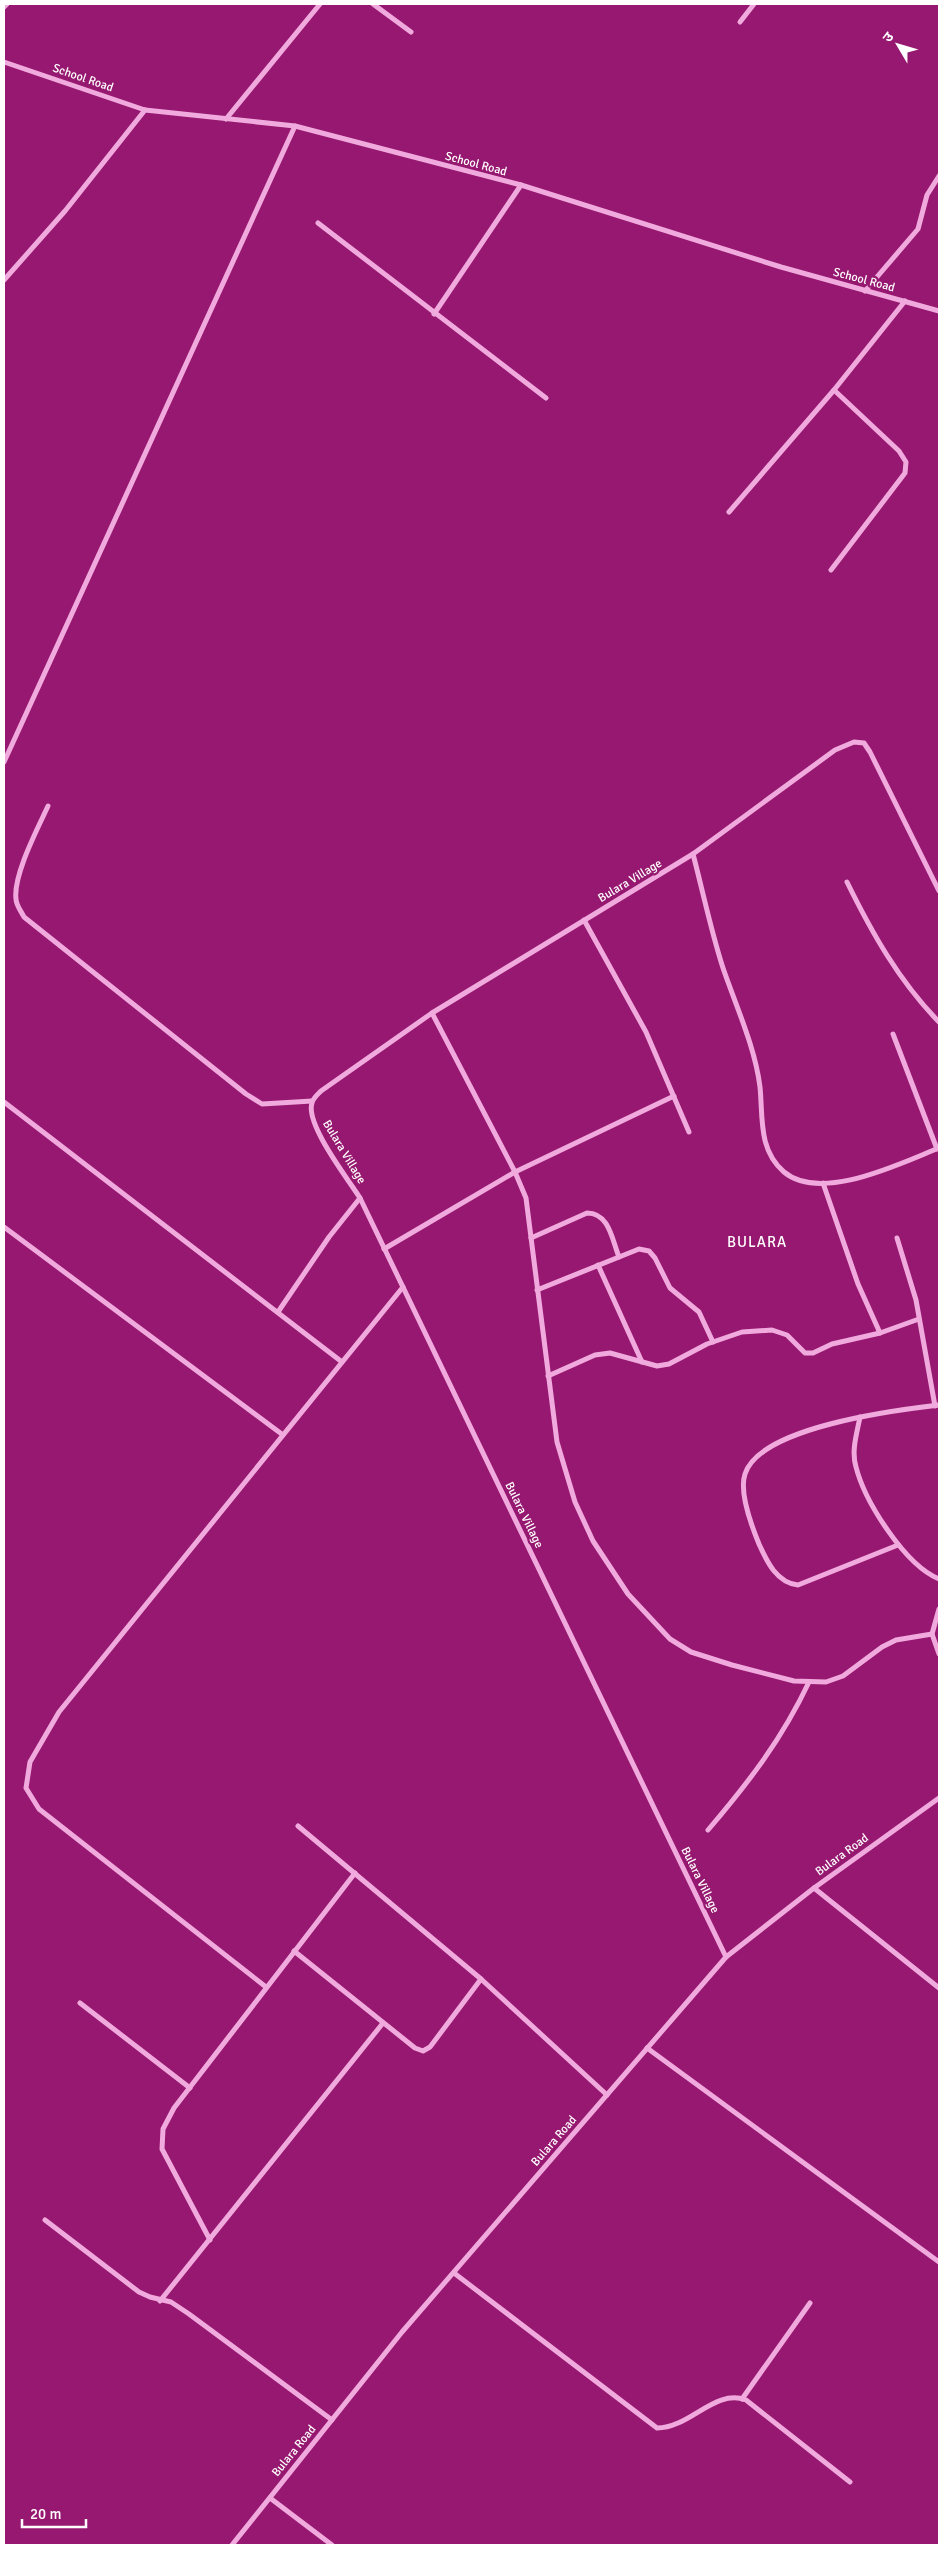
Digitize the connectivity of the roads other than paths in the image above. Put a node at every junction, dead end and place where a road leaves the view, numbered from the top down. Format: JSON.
{"nodes":[{"id":1,"x":6,"y":4,"type":"edge"},
{"id":2,"x":320,"y":4,"type":"edge"},
{"id":3,"x":373,"y":4,"type":"edge"},
{"id":4,"x":754,"y":4,"type":"edge"},
{"id":5,"x":4,"y":7,"type":"edge"},
{"id":6,"x":740,"y":22,"type":"dead end"},
{"id":7,"x":411,"y":32,"type":"dead end"},
{"id":8,"x":4,"y":62,"type":"edge"},
{"id":9,"x":145,"y":110,"type":"junction"},
{"id":10,"x":226,"y":119,"type":"junction"},
{"id":11,"x":295,"y":126,"type":"junction"},
{"id":12,"x":939,"y":176,"type":"edge"},
{"id":13,"x":521,"y":185,"type":"junction"},
{"id":14,"x":318,"y":223,"type":"dead end"},
{"id":15,"x":4,"y":280,"type":"edge"},
{"id":16,"x":865,"y":291,"type":"junction"},
{"id":17,"x":904,"y":301,"type":"junction"},
{"id":18,"x":939,"y":311,"type":"edge"},
{"id":19,"x":434,"y":314,"type":"junction"},
{"id":20,"x":834,"y":390,"type":"junction"},
{"id":21,"x":546,"y":398,"type":"dead end"},
{"id":22,"x":729,"y":512,"type":"dead end"},
{"id":23,"x":830,"y":570,"type":"dead end"},
{"id":24,"x":4,"y":762,"type":"edge"},
{"id":25,"x":48,"y":806,"type":"dead end"},
{"id":26,"x":693,"y":854,"type":"junction"},
{"id":27,"x":847,"y":882,"type":"dead end"},
{"id":28,"x":939,"y":891,"type":"edge"},
{"id":29,"x":584,"y":920,"type":"junction"},
{"id":30,"x":432,"y":1013,"type":"junction"},
{"id":31,"x":939,"y":1022,"type":"edge"},
{"id":32,"x":893,"y":1034,"type":"dead end"},
{"id":33,"x":674,"y":1096,"type":"junction"},
{"id":34,"x":312,"y":1101,"type":"junction"},
{"id":35,"x":4,"y":1102,"type":"edge"},
{"id":36,"x":689,"y":1132,"type":"dead end"},
{"id":37,"x":938,"y":1149,"type":"edge"},
{"id":38,"x":516,"y":1172,"type":"junction"},
{"id":39,"x":823,"y":1183,"type":"junction"},
{"id":40,"x":360,"y":1198,"type":"junction"},
{"id":41,"x":4,"y":1228,"type":"edge"},
{"id":42,"x":531,"y":1238,"type":"junction"},
{"id":43,"x":897,"y":1238,"type":"dead end"},
{"id":44,"x":384,"y":1248,"type":"junction"},
{"id":45,"x":619,"y":1257,"type":"junction"},
{"id":46,"x":598,"y":1265,"type":"junction"},
{"id":47,"x":403,"y":1287,"type":"junction"},
{"id":48,"x":537,"y":1290,"type":"junction"},
{"id":49,"x":278,"y":1312,"type":"junction"},
{"id":50,"x":919,"y":1319,"type":"junction"},
{"id":51,"x":880,"y":1333,"type":"junction"},
{"id":52,"x":713,"y":1342,"type":"junction"},
{"id":53,"x":342,"y":1362,"type":"junction"},
{"id":54,"x":642,"y":1362,"type":"junction"},
{"id":55,"x":548,"y":1376,"type":"junction"},
{"id":56,"x":937,"y":1406,"type":"edge"},
{"id":57,"x":860,"y":1417,"type":"junction"},
{"id":58,"x":283,"y":1434,"type":"junction"},
{"id":59,"x":898,"y":1544,"type":"junction"},
{"id":60,"x":939,"y":1579,"type":"edge"},
{"id":61,"x":939,"y":1609,"type":"edge"},
{"id":62,"x":932,"y":1634,"type":"junction"},
{"id":63,"x":939,"y":1654,"type":"edge"},
{"id":64,"x":809,"y":1682,"type":"junction"},
{"id":65,"x":939,"y":1798,"type":"edge"},
{"id":66,"x":298,"y":1826,"type":"dead end"},
{"id":67,"x":708,"y":1830,"type":"dead end"},
{"id":68,"x":355,"y":1873,"type":"junction"},
{"id":69,"x":814,"y":1888,"type":"junction"},
{"id":70,"x":294,"y":1951,"type":"junction"},
{"id":71,"x":726,"y":1957,"type":"junction"},
{"id":72,"x":481,"y":1978,"type":"junction"},
{"id":73,"x":266,"y":1987,"type":"junction"},
{"id":74,"x":939,"y":1988,"type":"edge"},
{"id":75,"x":80,"y":2003,"type":"dead end"},
{"id":76,"x":384,"y":2023,"type":"junction"},
{"id":77,"x":647,"y":2048,"type":"junction"},
{"id":78,"x":190,"y":2088,"type":"junction"},
{"id":79,"x":607,"y":2095,"type":"junction"},
{"id":80,"x":45,"y":2220,"type":"dead end"},
{"id":81,"x":210,"y":2240,"type":"junction"},
{"id":82,"x":939,"y":2262,"type":"edge"},
{"id":83,"x":454,"y":2273,"type":"junction"},
{"id":84,"x":160,"y":2300,"type":"junction"},
{"id":85,"x":810,"y":2303,"type":"dead end"},
{"id":86,"x":742,"y":2399,"type":"junction"},
{"id":87,"x":332,"y":2420,"type":"junction"},
{"id":88,"x":850,"y":2482,"type":"dead end"},
{"id":89,"x":270,"y":2498,"type":"junction"},
{"id":90,"x":232,"y":2545,"type":"edge"},
{"id":91,"x":332,"y":2545,"type":"edge"}],
"edges":[{"from":1,"to":5,"type":"street"},
{"from":2,"to":10,"type":"street"},
{"from":3,"to":7,"type":"street"},
{"from":4,"to":6,"type":"street"},
{"from":8,"to":9,"type":"street","name":"School Road"},
{"from":9,"to":10,"type":"street","name":"School Road"},
{"from":9,"to":15,"type":"street"},
{"from":10,"to":11,"type":"street","name":"School Road"},
{"from":11,"to":13,"type":"street","name":"School Road"},
{"from":11,"to":24,"type":"street"},
{"from":12,"to":16,"type":"street"},
{"from":13,"to":16,"type":"street","name":"School Road"},
{"from":13,"to":19,"type":"street"},
{"from":14,"to":19,"type":"street"},
{"from":16,"to":17,"type":"street","name":"School Road"},
{"from":17,"to":18,"type":"street","name":"School Road"},
{"from":17,"to":20,"type":"street"},
{"from":19,"to":21,"type":"street"},
{"from":20,"to":22,"type":"street"},
{"from":20,"to":23,"type":"street"},
{"from":25,"to":34,"type":"street"},
{"from":26,"to":28,"type":"street","name":"Bulara Village"},
{"from":26,"to":29,"type":"street","name":"Bulara Village"},
{"from":26,"to":39,"type":"street"},
{"from":27,"to":31,"type":"street"},
{"from":29,"to":30,"type":"street","name":"Bulara Village"},
{"from":29,"to":33,"type":"street"},
{"from":30,"to":34,"type":"street","name":"Bulara Village"},
{"from":30,"to":38,"type":"street"},
{"from":32,"to":37,"type":"street"},
{"from":33,"to":36,"type":"street"},
{"from":33,"to":38,"type":"street"},
{"from":34,"to":40,"type":"street","name":"Bulara Village"},
{"from":35,"to":49,"type":"street"},
{"from":37,"to":39,"type":"street"},
{"from":38,"to":42,"type":"street"},
{"from":38,"to":44,"type":"street"},
{"from":39,"to":51,"type":"street"},
{"from":40,"to":44,"type":"street","name":"Bulara Village"},
{"from":40,"to":49,"type":"street"},
{"from":41,"to":58,"type":"street"},
{"from":42,"to":45,"type":"street"},
{"from":42,"to":48,"type":"street"},
{"from":43,"to":50,"type":"street"},
{"from":44,"to":47,"type":"street","name":"Bulara Village"},
{"from":45,"to":46,"type":"street"},
{"from":45,"to":52,"type":"street"},
{"from":46,"to":48,"type":"street"},
{"from":46,"to":54,"type":"street"},
{"from":47,"to":53,"type":"street"},
{"from":47,"to":71,"type":"street","name":"Bulara Village"},
{"from":48,"to":55,"type":"street"},
{"from":49,"to":53,"type":"street"},
{"from":50,"to":51,"type":"street"},
{"from":50,"to":56,"type":"street"},
{"from":51,"to":52,"type":"street"},
{"from":52,"to":54,"type":"street"},
{"from":53,"to":58,"type":"street"},
{"from":54,"to":55,"type":"street"},
{"from":55,"to":64,"type":"street"},
{"from":56,"to":57,"type":"street"},
{"from":57,"to":59,"type":"street"},
{"from":57,"to":59,"type":"street"},
{"from":58,"to":73,"type":"street"},
{"from":59,"to":60,"type":"street"},
{"from":61,"to":62,"type":"street"},
{"from":62,"to":63,"type":"street"},
{"from":62,"to":64,"type":"street"},
{"from":64,"to":67,"type":"street"},
{"from":65,"to":69,"type":"street","name":"Bulara Road"},
{"from":66,"to":68,"type":"street"},
{"from":68,"to":70,"type":"street"},
{"from":68,"to":72,"type":"street"},
{"from":69,"to":71,"type":"street","name":"Bulara Road"},
{"from":69,"to":74,"type":"street"},
{"from":70,"to":73,"type":"street"},
{"from":70,"to":76,"type":"street"},
{"from":71,"to":77,"type":"street","name":"Bulara Road"},
{"from":72,"to":76,"type":"street"},
{"from":72,"to":79,"type":"street"},
{"from":73,"to":78,"type":"street"},
{"from":75,"to":78,"type":"street"},
{"from":76,"to":81,"type":"street"},
{"from":77,"to":79,"type":"street","name":"Bulara Road"},
{"from":77,"to":82,"type":"street"},
{"from":78,"to":81,"type":"street"},
{"from":79,"to":83,"type":"street","name":"Bulara Road"},
{"from":80,"to":84,"type":"street"},
{"from":81,"to":84,"type":"street"},
{"from":83,"to":86,"type":"street"},
{"from":83,"to":87,"type":"street","name":"Bulara Road"},
{"from":84,"to":87,"type":"street"},
{"from":85,"to":86,"type":"street"},
{"from":86,"to":88,"type":"street"},
{"from":87,"to":89,"type":"street","name":"Bulara Road"},
{"from":89,"to":90,"type":"street","name":"Bulara Road"},
{"from":89,"to":91,"type":"street"}]}
